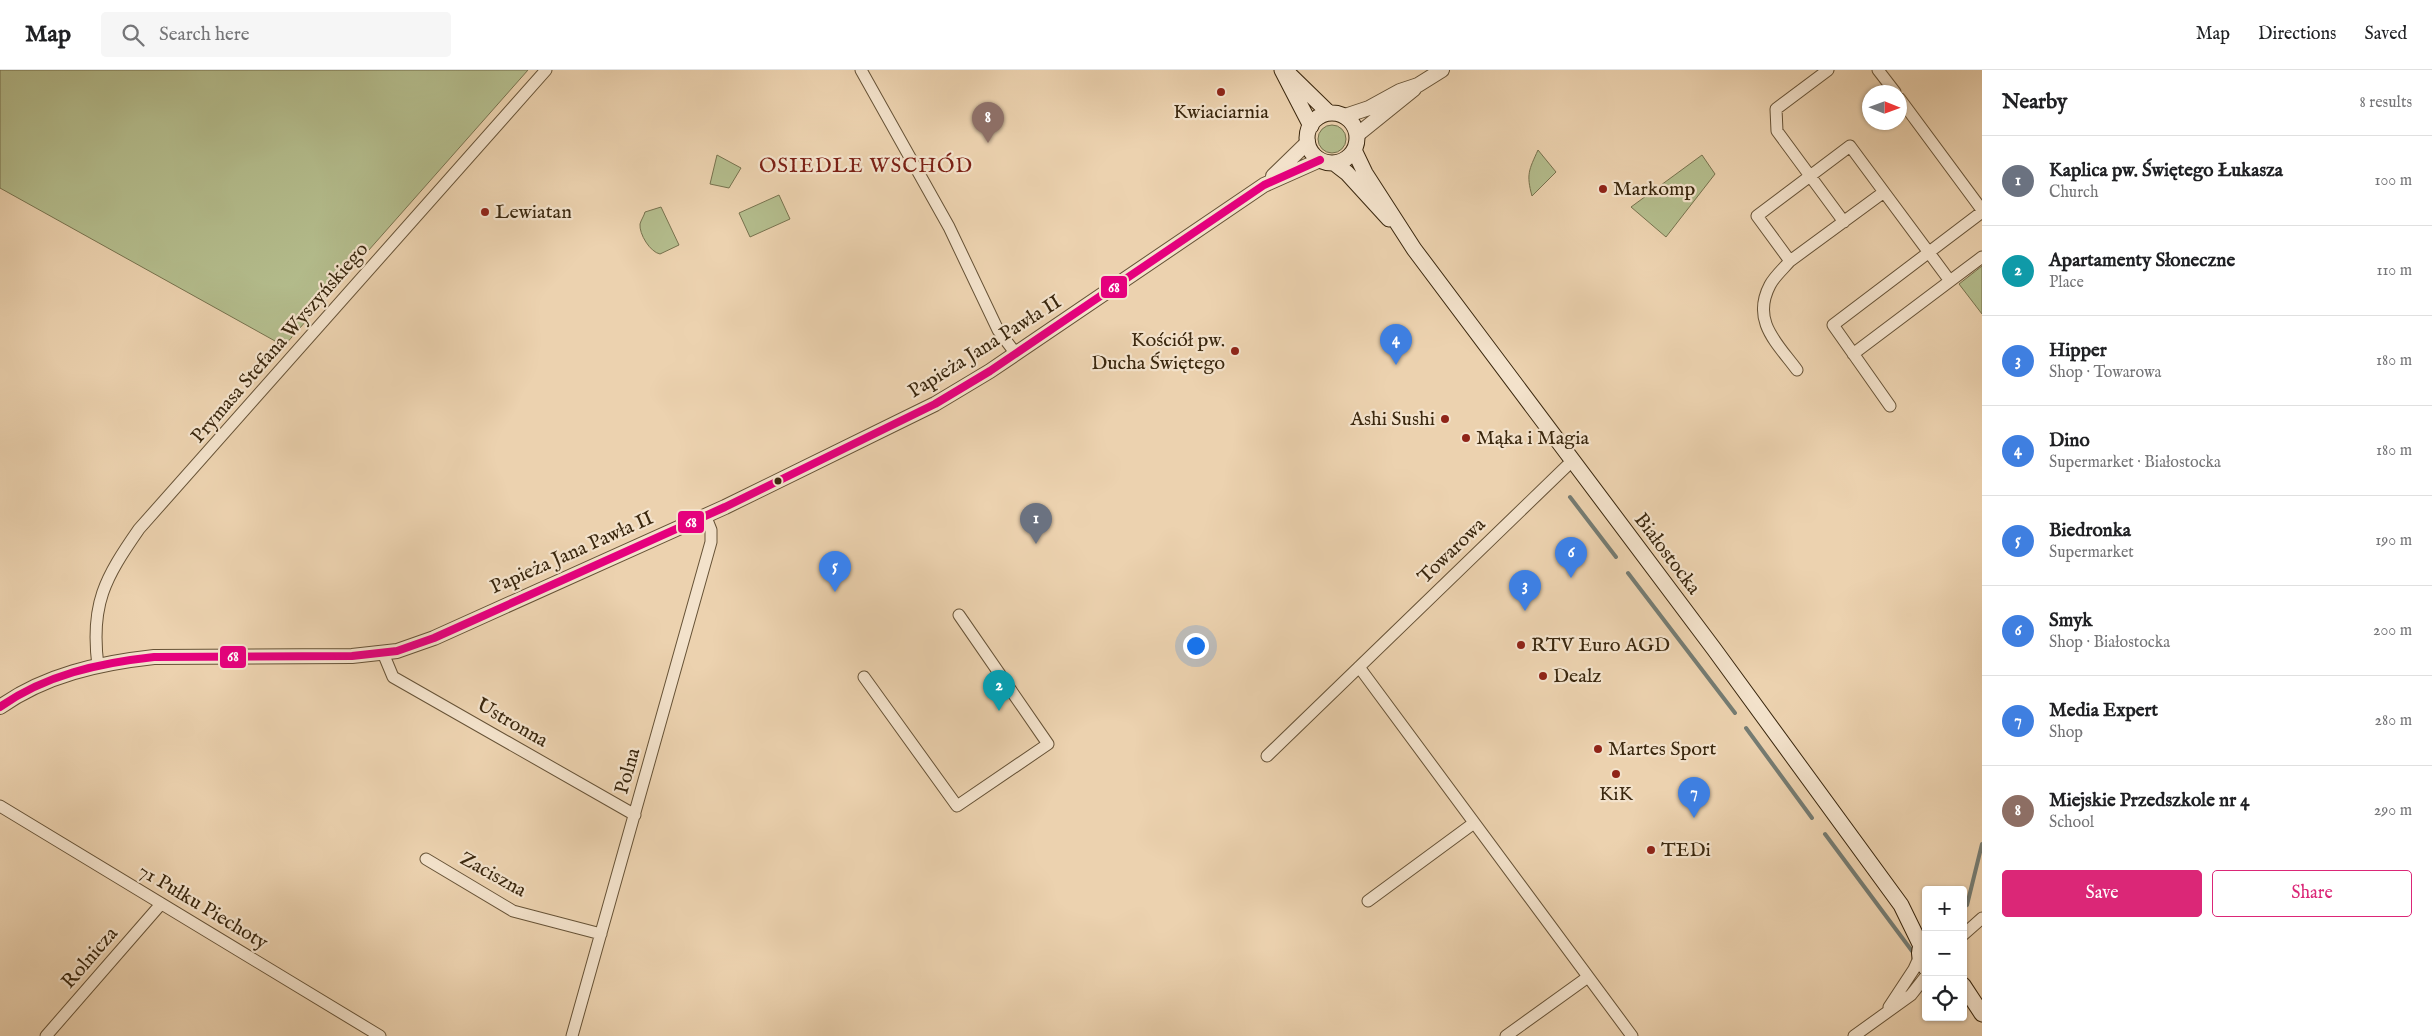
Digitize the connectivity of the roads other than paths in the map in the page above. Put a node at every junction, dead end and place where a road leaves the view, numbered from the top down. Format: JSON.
{"nodes":[{"id":1,"x":546,"y":70,"type":"edge"},
{"id":2,"x":861,"y":70,"type":"edge"},
{"id":3,"x":1283,"y":70,"type":"edge"},
{"id":4,"x":1442,"y":70,"type":"edge"},
{"id":5,"x":1828,"y":70,"type":"edge"},
{"id":6,"x":1878,"y":70,"type":"edge"},
{"id":7,"x":1418,"y":85,"type":"junction"},
{"id":8,"x":1890,"y":85,"type":"edge"},
{"id":9,"x":1907,"y":108,"type":"edge"},
{"id":10,"x":1329,"y":113,"type":"junction"},
{"id":11,"x":1344,"y":116,"type":"junction"},
{"id":12,"x":1310,"y":126,"type":"junction"},
{"id":13,"x":1308,"y":142,"type":"junction"},
{"id":14,"x":1356,"y":143,"type":"junction"},
{"id":15,"x":1327,"y":161,"type":"junction"},
{"id":16,"x":1811,"y":176,"type":"junction"},
{"id":17,"x":1264,"y":185,"type":"junction"},
{"id":18,"x":1884,"y":192,"type":"junction"},
{"id":19,"x":1982,"y":211,"type":"edge"},
{"id":20,"x":1844,"y":222,"type":"junction"},
{"id":21,"x":1399,"y":229,"type":"junction"},
{"id":22,"x":1929,"y":252,"type":"junction"},
{"id":23,"x":1982,"y":257,"type":"edge"},
{"id":24,"x":1790,"y":261,"type":"junction"},
{"id":25,"x":1950,"y":281,"type":"junction"},
{"id":26,"x":1016,"y":354,"type":"junction"},
{"id":27,"x":1853,"y":354,"type":"junction"},
{"id":28,"x":1798,"y":370,"type":"dead end"},
{"id":29,"x":1890,"y":406,"type":"dead end"},
{"id":30,"x":1572,"y":461,"type":"junction"},
{"id":31,"x":705,"y":515,"type":"junction"},
{"id":32,"x":959,"y":615,"type":"dead end"},
{"id":33,"x":383,"y":653,"type":"junction"},
{"id":34,"x":98,"y":666,"type":"junction"},
{"id":35,"x":1359,"y":668,"type":"junction"},
{"id":36,"x":864,"y":678,"type":"dead end"},
{"id":37,"x":0,"y":707,"type":"edge"},
{"id":38,"x":1267,"y":756,"type":"dead end"},
{"id":39,"x":2,"y":809,"type":"edge"},
{"id":40,"x":635,"y":815,"type":"junction"},
{"id":41,"x":1474,"y":823,"type":"junction"},
{"id":42,"x":426,"y":859,"type":"dead end"},
{"id":43,"x":1368,"y":901,"type":"dead end"},
{"id":44,"x":161,"y":904,"type":"junction"},
{"id":45,"x":1901,"y":905,"type":"junction"},
{"id":46,"x":1922,"y":923,"type":"edge"},
{"id":47,"x":601,"y":934,"type":"junction"},
{"id":48,"x":1922,"y":951,"type":"edge"},
{"id":49,"x":1922,"y":955,"type":"edge"},
{"id":50,"x":1588,"y":977,"type":"junction"},
{"id":51,"x":1922,"y":981,"type":"edge"},
{"id":52,"x":1967,"y":993,"type":"edge"},
{"id":53,"x":1973,"y":1004,"type":"edge"},
{"id":54,"x":1886,"y":1012,"type":"junction"},
{"id":55,"x":46,"y":1036,"type":"edge"},
{"id":56,"x":380,"y":1036,"type":"edge"},
{"id":57,"x":572,"y":1036,"type":"edge"},
{"id":58,"x":1506,"y":1036,"type":"edge"},
{"id":59,"x":1632,"y":1036,"type":"edge"},
{"id":60,"x":1854,"y":1036,"type":"edge"}],
"edges":[{"from":1,"to":34,"type":"street","name":"Prymasa Stefana Wyszyńskiego"},
{"from":2,"to":26,"type":"street"},
{"from":3,"to":10,"type":"main road"},
{"from":3,"to":12,"type":"main road"},
{"from":4,"to":7,"type":"street"},
{"from":5,"to":16,"type":"street"},
{"from":6,"to":8,"type":"street"},
{"from":7,"to":11,"type":"street"},
{"from":7,"to":14,"type":"street"},
{"from":9,"to":19,"type":"street"},
{"from":10,"to":11,"type":"main road"},
{"from":10,"to":12,"type":"main road"},
{"from":11,"to":14,"type":"main road"},
{"from":12,"to":13,"type":"main road"},
{"from":13,"to":15,"type":"main road"},
{"from":13,"to":17,"type":"street","name":"Papieża Jana Pawła II"},
{"from":14,"to":15,"type":"main road"},
{"from":14,"to":21,"type":"main road","name":"Białostocka"},
{"from":15,"to":17,"type":"street","name":"Papieża Jana Pawła II"},
{"from":15,"to":21,"type":"main road","name":"Białostocka"},
{"from":16,"to":18,"type":"street"},
{"from":16,"to":20,"type":"street"},
{"from":16,"to":24,"type":"street"},
{"from":17,"to":26,"type":"street","name":"Papieża Jana Pawła II"},
{"from":18,"to":20,"type":"street"},
{"from":18,"to":22,"type":"street"},
{"from":19,"to":22,"type":"street"},
{"from":20,"to":24,"type":"street"},
{"from":21,"to":30,"type":"main road","name":"Białostocka"},
{"from":22,"to":25,"type":"street"},
{"from":22,"to":27,"type":"street"},
{"from":23,"to":25,"type":"street"},
{"from":24,"to":28,"type":"street"},
{"from":25,"to":27,"type":"street"},
{"from":26,"to":31,"type":"street","name":"Papieża Jana Pawła II"},
{"from":27,"to":29,"type":"street"},
{"from":30,"to":35,"type":"street","name":"Towarowa"},
{"from":30,"to":45,"type":"main road","name":"Białostocka"},
{"from":31,"to":33,"type":"street","name":"Papieża Jana Pawła II"},
{"from":31,"to":40,"type":"street","name":"Polna"},
{"from":32,"to":36,"type":"street"},
{"from":33,"to":34,"type":"street","name":"Papieża Jana Pawła II"},
{"from":33,"to":40,"type":"street","name":"Ustronna"},
{"from":34,"to":37,"type":"street","name":"Papieża Jana Pawła II"},
{"from":35,"to":38,"type":"street","name":"Towarowa"},
{"from":35,"to":41,"type":"street"},
{"from":39,"to":44,"type":"street","name":"71 Pułku Piechoty"},
{"from":40,"to":47,"type":"street","name":"Polna"},
{"from":41,"to":43,"type":"street"},
{"from":41,"to":50,"type":"street"},
{"from":42,"to":47,"type":"street","name":"Zaciszna"},
{"from":44,"to":55,"type":"street","name":"Rolnicza"},
{"from":44,"to":56,"type":"street","name":"71 Pułku Piechoty"},
{"from":45,"to":46,"type":"main road","name":"Białostocka"},
{"from":45,"to":48,"type":"main road","name":"Białostocka"},
{"from":47,"to":57,"type":"street","name":"Polna"},
{"from":49,"to":54,"type":"street"},
{"from":50,"to":58,"type":"street"},
{"from":50,"to":59,"type":"street"},
{"from":51,"to":54,"type":"street"},
{"from":52,"to":53,"type":"main road"},
{"from":54,"to":60,"type":"street"}]}
